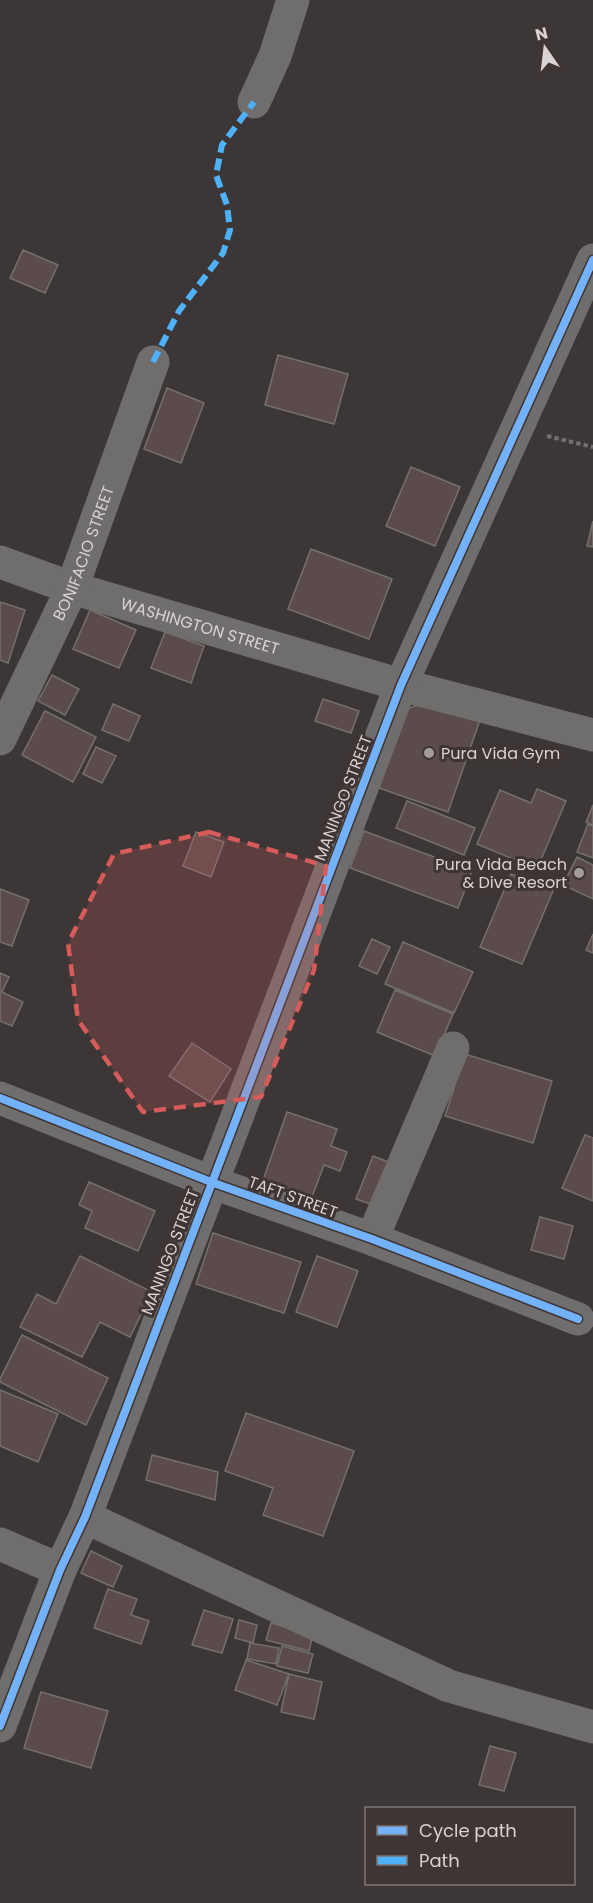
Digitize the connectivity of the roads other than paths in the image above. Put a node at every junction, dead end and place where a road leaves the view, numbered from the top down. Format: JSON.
{"nodes":[{"id":1,"x":293,"y":0,"type":"edge"},
{"id":2,"x":254,"y":102,"type":"dead end"},
{"id":3,"x":593,"y":260,"type":"edge"},
{"id":4,"x":153,"y":363,"type":"dead end"},
{"id":5,"x":0,"y":562,"type":"edge"},
{"id":6,"x":72,"y":588,"type":"junction"},
{"id":7,"x":401,"y":685,"type":"junction"},
{"id":8,"x":593,"y":735,"type":"edge"},
{"id":9,"x":0,"y":739,"type":"edge"},
{"id":10,"x":453,"y":1047,"type":"dead end"},
{"id":11,"x":0,"y":1098,"type":"edge"},
{"id":12,"x":211,"y":1182,"type":"junction"},
{"id":13,"x":372,"y":1239,"type":"junction"},
{"id":14,"x":578,"y":1319,"type":"dead end"},
{"id":15,"x":85,"y":1517,"type":"junction"},
{"id":16,"x":0,"y":1544,"type":"edge"},
{"id":17,"x":60,"y":1570,"type":"junction"},
{"id":18,"x":0,"y":1726,"type":"edge"},
{"id":19,"x":593,"y":1727,"type":"edge"}],
"edges":[{"from":1,"to":2,"type":"street"},
{"from":3,"to":7,"type":"street","name":"MANINGO STREET"},
{"from":4,"to":6,"type":"street","name":"BONIFACIO STREET"},
{"from":5,"to":6,"type":"street","name":"WASHINGTON STREET"},
{"from":6,"to":7,"type":"street","name":"WASHINGTON STREET"},
{"from":6,"to":9,"type":"street","name":"BONIFACIO STREET"},
{"from":7,"to":8,"type":"street","name":"WASHINGTON STREET"},
{"from":7,"to":12,"type":"street","name":"MANINGO STREET"},
{"from":10,"to":13,"type":"street"},
{"from":11,"to":12,"type":"street","name":"TAFT STREET"},
{"from":12,"to":13,"type":"street","name":"TAFT STREET"},
{"from":12,"to":15,"type":"street","name":"MANINGO STREET"},
{"from":13,"to":14,"type":"street","name":"TAFT STREET"},
{"from":15,"to":17,"type":"street","name":"MANINGO STREET"},
{"from":15,"to":19,"type":"street"},
{"from":16,"to":17,"type":"street"},
{"from":17,"to":18,"type":"street","name":"MANINGO STREET"}]}
